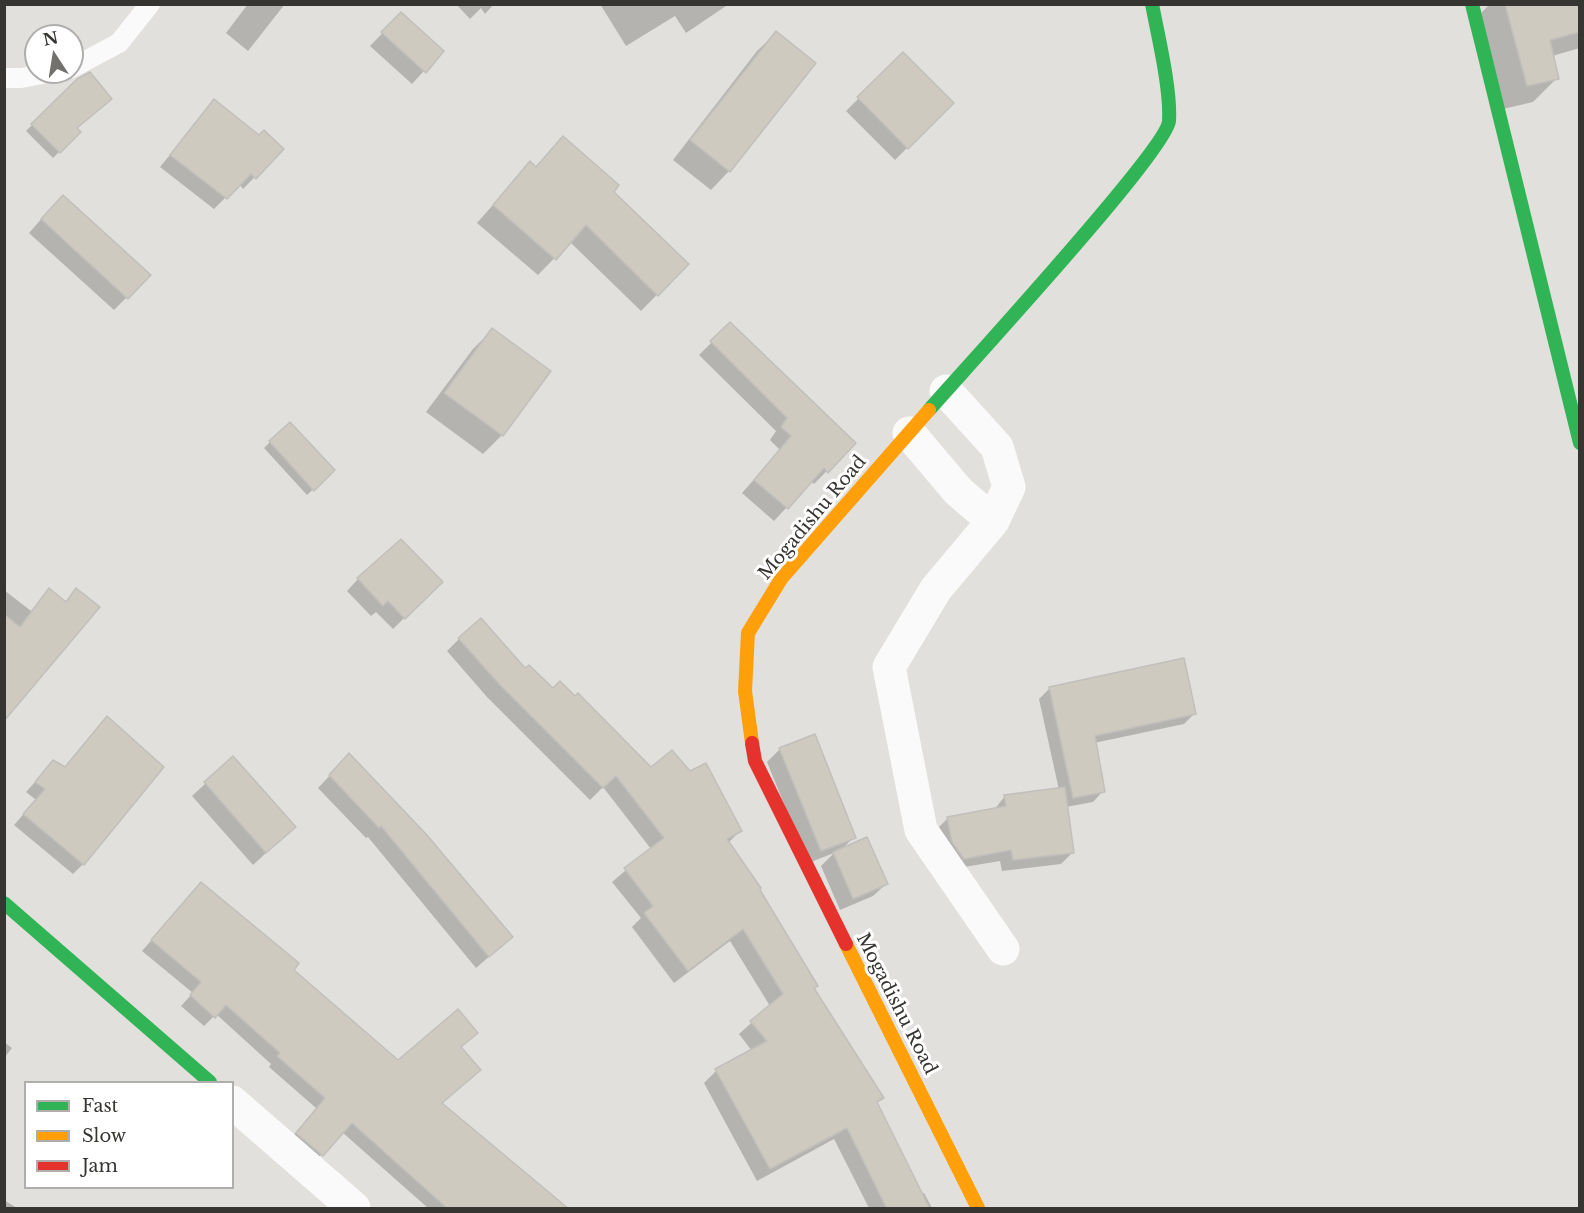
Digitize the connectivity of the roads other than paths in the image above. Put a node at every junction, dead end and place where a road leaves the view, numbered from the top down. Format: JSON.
{"nodes":[{"id":1,"x":150,"y":4,"type":"edge"},
{"id":2,"x":1152,"y":4,"type":"edge"},
{"id":3,"x":1472,"y":4,"type":"edge"},
{"id":4,"x":84,"y":62,"type":"edge"},
{"id":5,"x":24,"y":77,"type":"edge"},
{"id":6,"x":4,"y":78,"type":"edge"},
{"id":7,"x":946,"y":390,"type":"junction"},
{"id":8,"x":909,"y":433,"type":"junction"},
{"id":9,"x":1580,"y":443,"type":"edge"},
{"id":10,"x":993,"y":521,"type":"junction"},
{"id":11,"x":4,"y":903,"type":"edge"},
{"id":12,"x":1003,"y":949,"type":"dead end"},
{"id":13,"x":208,"y":1081,"type":"edge"},
{"id":14,"x":234,"y":1104,"type":"edge"},
{"id":15,"x":354,"y":1209,"type":"edge"},
{"id":16,"x":978,"y":1209,"type":"edge"}],
"edges":[{"from":1,"to":4,"type":"lane"},
{"from":2,"to":7,"type":"street","name":"Mogadishu Road"},
{"from":3,"to":9,"type":"street"},
{"from":5,"to":6,"type":"lane"},
{"from":7,"to":8,"type":"street","name":"Mogadishu Road"},
{"from":7,"to":10,"type":"street"},
{"from":8,"to":10,"type":"street"},
{"from":8,"to":16,"type":"street","name":"Mogadishu Road"},
{"from":10,"to":12,"type":"street"},
{"from":11,"to":13,"type":"street"},
{"from":14,"to":15,"type":"street"}]}
